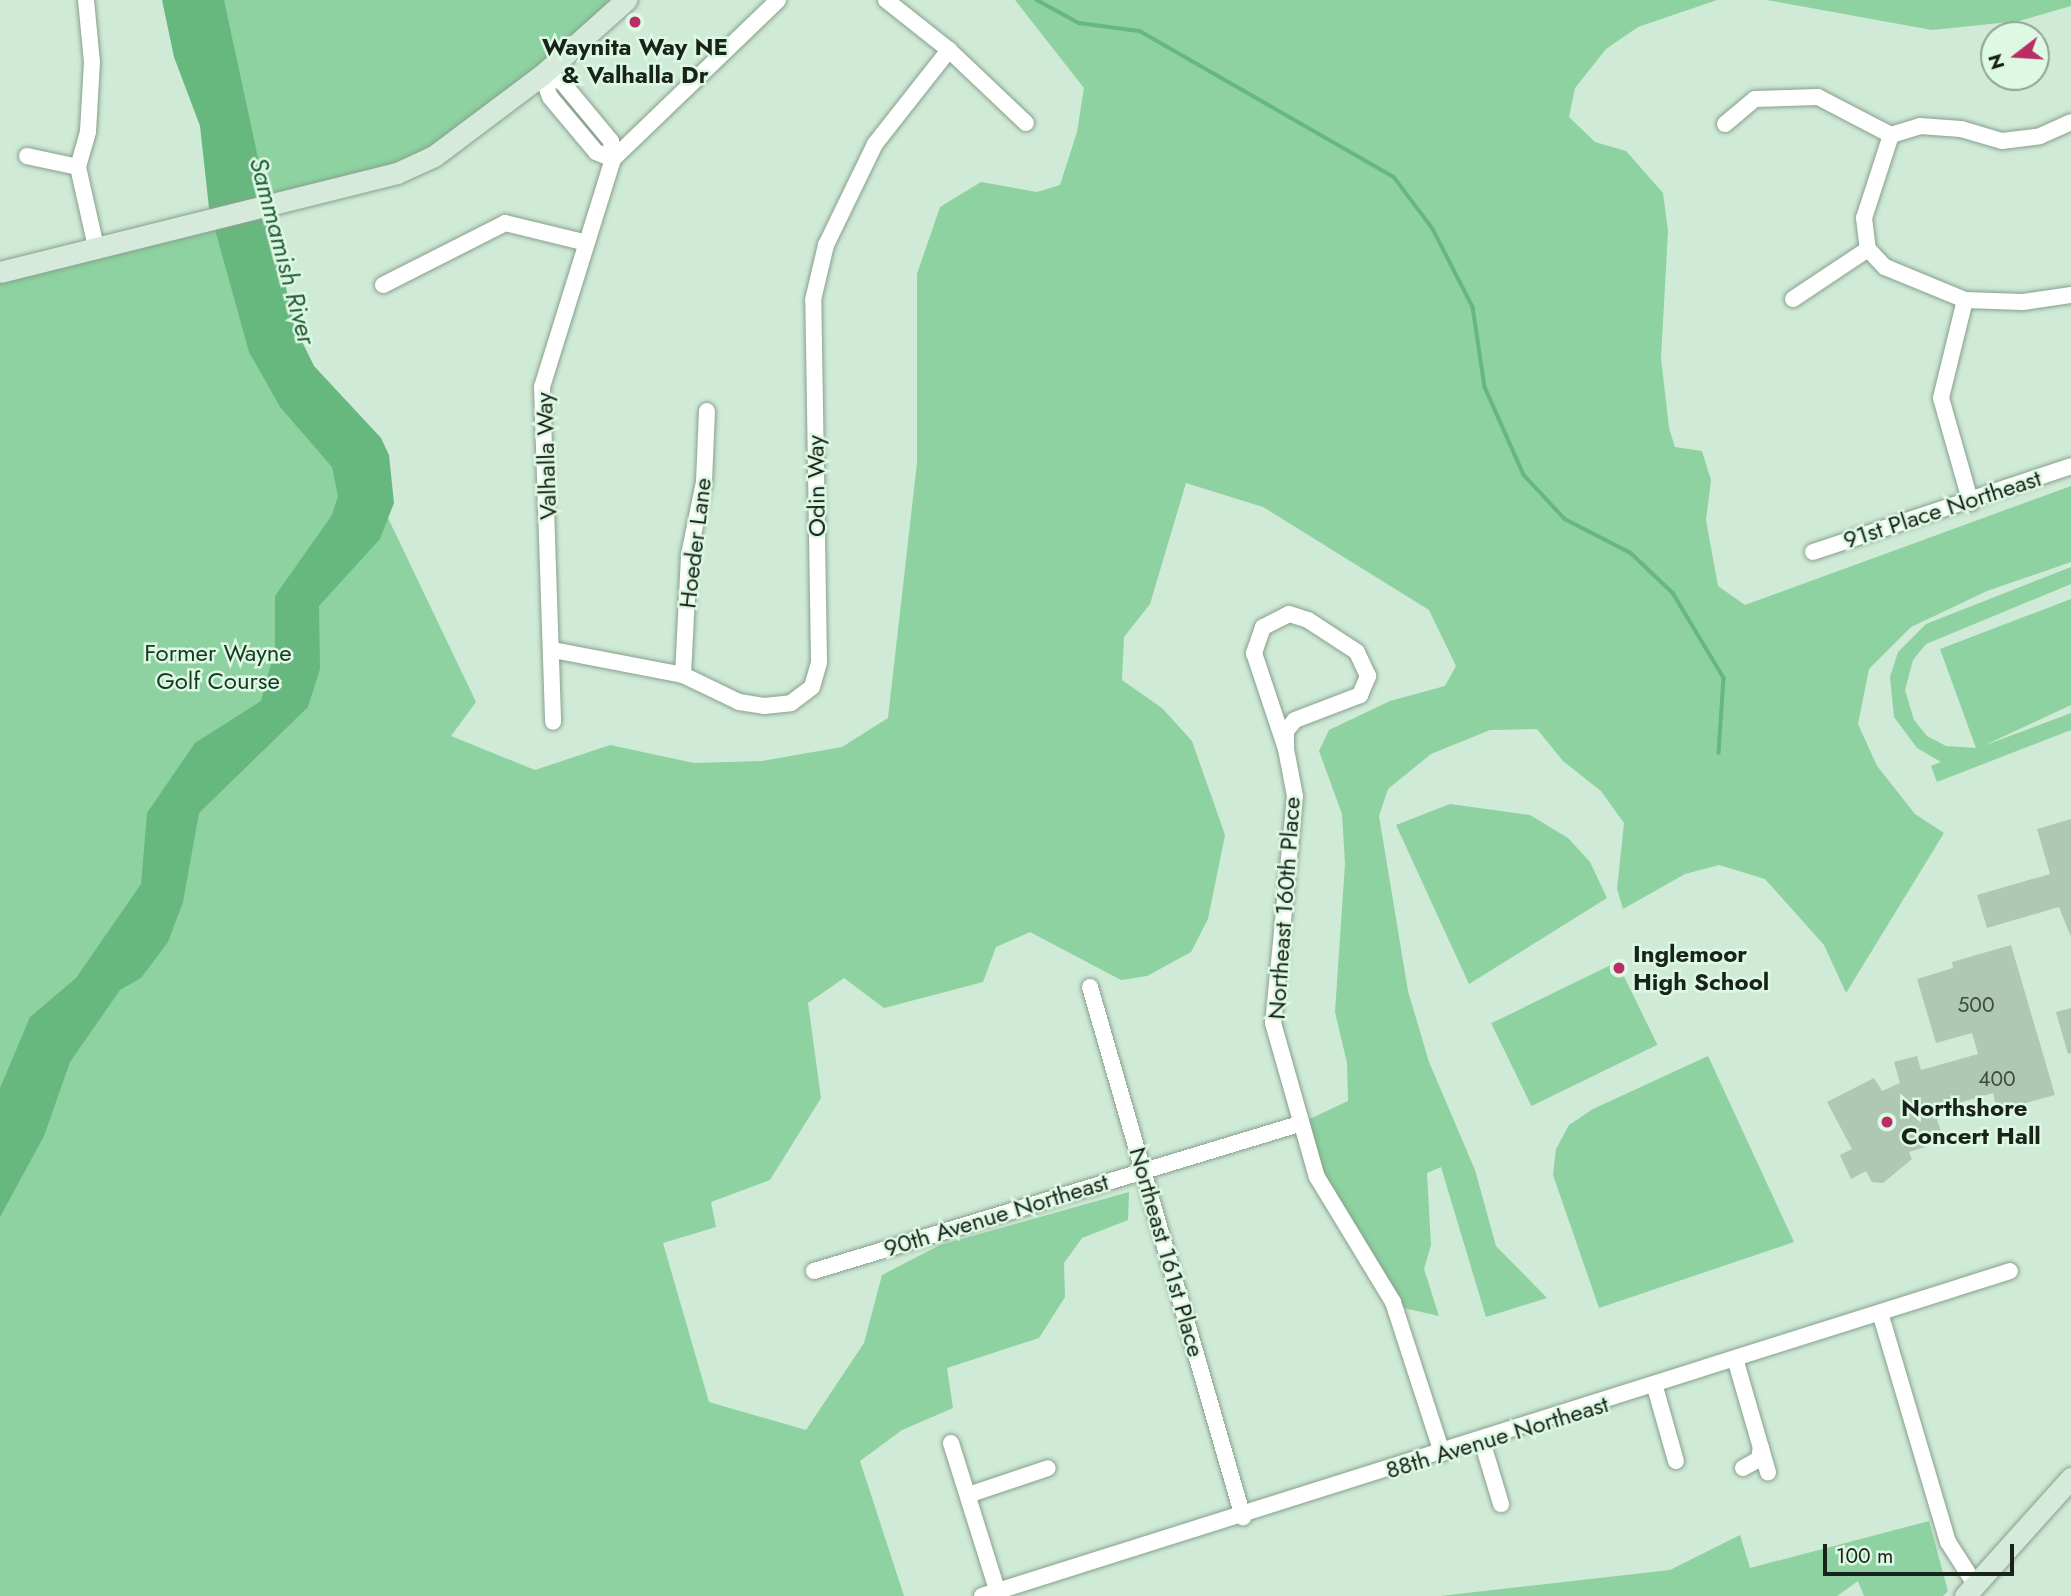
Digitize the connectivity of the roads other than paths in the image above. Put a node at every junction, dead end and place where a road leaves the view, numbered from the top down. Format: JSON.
{"nodes":[{"id":1,"x":86,"y":0,"type":"edge"},
{"id":2,"x":626,"y":0,"type":"edge"},
{"id":3,"x":778,"y":0,"type":"edge"},
{"id":4,"x":886,"y":0,"type":"edge"},
{"id":5,"x":949,"y":50,"type":"junction"},
{"id":6,"x":542,"y":75,"type":"junction"},
{"id":7,"x":2071,"y":122,"type":"edge"},
{"id":8,"x":1026,"y":123,"type":"dead end"},
{"id":9,"x":1726,"y":124,"type":"dead end"},
{"id":10,"x":1891,"y":135,"type":"junction"},
{"id":11,"x":27,"y":156,"type":"dead end"},
{"id":12,"x":613,"y":159,"type":"junction"},
{"id":13,"x":78,"y":167,"type":"junction"},
{"id":14,"x":587,"y":243,"type":"junction"},
{"id":15,"x":1867,"y":249,"type":"junction"},
{"id":16,"x":97,"y":251,"type":"junction"},
{"id":17,"x":0,"y":272,"type":"edge"},
{"id":18,"x":383,"y":285,"type":"dead end"},
{"id":19,"x":2071,"y":295,"type":"edge"},
{"id":20,"x":1793,"y":299,"type":"dead end"},
{"id":21,"x":1965,"y":300,"type":"junction"},
{"id":22,"x":707,"y":411,"type":"dead end"},
{"id":23,"x":2071,"y":466,"type":"edge"},
{"id":24,"x":1971,"y":503,"type":"junction"},
{"id":25,"x":1813,"y":552,"type":"dead end"},
{"id":26,"x":553,"y":650,"type":"junction"},
{"id":27,"x":683,"y":675,"type":"junction"},
{"id":28,"x":553,"y":722,"type":"dead end"},
{"id":29,"x":1286,"y":749,"type":"junction"},
{"id":30,"x":1090,"y":987,"type":"dead end"},
{"id":31,"x":1300,"y":1124,"type":"junction"},
{"id":32,"x":1143,"y":1169,"type":"junction"},
{"id":33,"x":814,"y":1271,"type":"dead end"},
{"id":34,"x":2010,"y":1271,"type":"dead end"},
{"id":35,"x":1881,"y":1315,"type":"junction"},
{"id":36,"x":1736,"y":1362,"type":"junction"},
{"id":37,"x":1655,"y":1387,"type":"junction"},
{"id":38,"x":1482,"y":1441,"type":"junction"},
{"id":39,"x":951,"y":1443,"type":"dead end"},
{"id":40,"x":1761,"y":1447,"type":"junction"},
{"id":41,"x":1441,"y":1453,"type":"junction"},
{"id":42,"x":1676,"y":1461,"type":"dead end"},
{"id":43,"x":1048,"y":1468,"type":"dead end"},
{"id":44,"x":1742,"y":1468,"type":"dead end"},
{"id":45,"x":1768,"y":1472,"type":"dead end"},
{"id":46,"x":2071,"y":1478,"type":"edge"},
{"id":47,"x":968,"y":1495,"type":"junction"},
{"id":48,"x":1501,"y":1504,"type":"dead end"},
{"id":49,"x":1243,"y":1517,"type":"junction"},
{"id":50,"x":1970,"y":1590,"type":"edge"},
{"id":51,"x":990,"y":1593,"type":"edge"}],
"edges":[{"from":1,"to":13,"type":"street"},
{"from":2,"to":6,"type":"main road"},
{"from":3,"to":12,"type":"street"},
{"from":4,"to":5,"type":"street"},
{"from":5,"to":8,"type":"street"},
{"from":5,"to":27,"type":"street","name":"Odin Way"},
{"from":6,"to":12,"type":"street"},
{"from":6,"to":16,"type":"main road"},
{"from":7,"to":10,"type":"street"},
{"from":9,"to":10,"type":"street"},
{"from":10,"to":15,"type":"street"},
{"from":11,"to":13,"type":"street"},
{"from":12,"to":14,"type":"street","name":"Valhalla Way"},
{"from":13,"to":16,"type":"street"},
{"from":14,"to":18,"type":"street"},
{"from":14,"to":26,"type":"street","name":"Valhalla Way"},
{"from":15,"to":20,"type":"street"},
{"from":15,"to":21,"type":"street"},
{"from":16,"to":17,"type":"main road"},
{"from":19,"to":21,"type":"street"},
{"from":21,"to":24,"type":"street"},
{"from":22,"to":27,"type":"street","name":"Hoeder Lane"},
{"from":23,"to":24,"type":"street","name":"91st Place Northeast"},
{"from":24,"to":25,"type":"street","name":"91st Place Northeast"},
{"from":26,"to":27,"type":"street","name":"Odin Way"},
{"from":26,"to":28,"type":"street","name":"Valhalla Way"},
{"from":29,"to":29,"type":"street","name":"Northeast 160th Place"},
{"from":29,"to":31,"type":"street","name":"Northeast 160th Place"},
{"from":30,"to":32,"type":"street","name":"Northeast 161st Place"},
{"from":31,"to":32,"type":"street","name":"90th Avenue Northeast"},
{"from":31,"to":41,"type":"street","name":"Northeast 160th Place"},
{"from":32,"to":33,"type":"street","name":"90th Avenue Northeast"},
{"from":32,"to":49,"type":"street","name":"Northeast 161st Place"},
{"from":34,"to":35,"type":"street","name":"88th Avenue Northeast"},
{"from":35,"to":36,"type":"street","name":"88th Avenue Northeast"},
{"from":35,"to":50,"type":"street"},
{"from":36,"to":37,"type":"street","name":"88th Avenue Northeast"},
{"from":36,"to":40,"type":"street"},
{"from":37,"to":38,"type":"street","name":"88th Avenue Northeast"},
{"from":37,"to":42,"type":"street"},
{"from":38,"to":41,"type":"street","name":"88th Avenue Northeast"},
{"from":38,"to":48,"type":"street"},
{"from":39,"to":47,"type":"street"},
{"from":40,"to":44,"type":"street"},
{"from":40,"to":45,"type":"street"},
{"from":41,"to":49,"type":"street","name":"88th Avenue Northeast"},
{"from":43,"to":47,"type":"street"},
{"from":46,"to":50,"type":"main road"},
{"from":47,"to":51,"type":"street"},
{"from":49,"to":51,"type":"street","name":"88th Avenue Northeast"}]}
